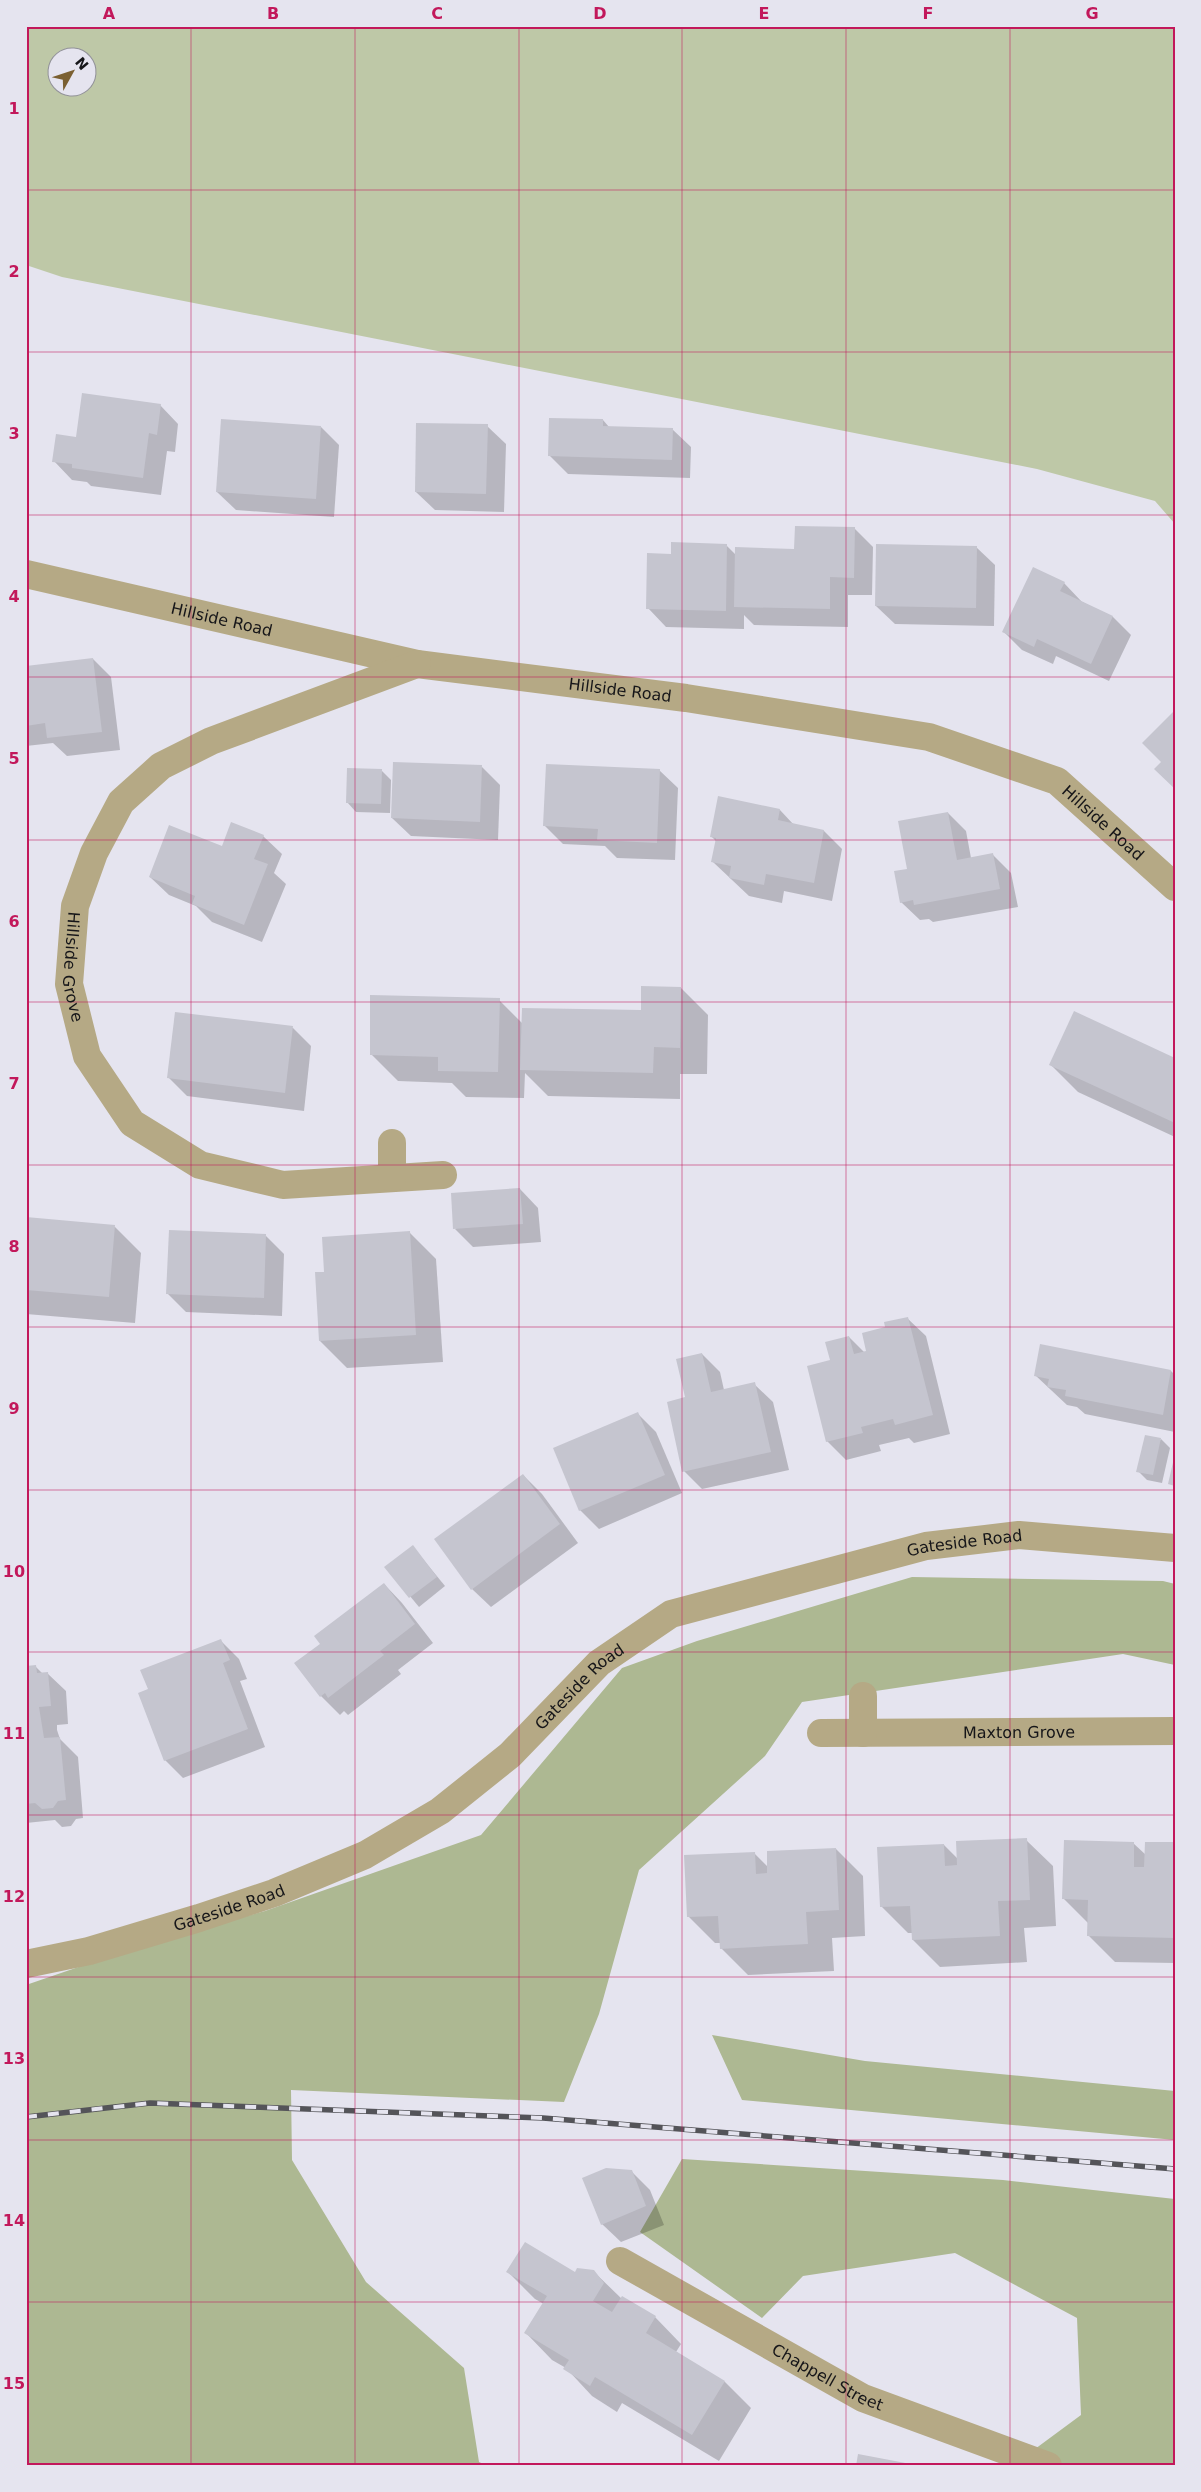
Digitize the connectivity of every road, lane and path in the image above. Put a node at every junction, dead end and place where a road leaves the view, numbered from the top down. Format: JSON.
{"nodes":[{"id":1,"x":26,"y":574,"type":"edge"},
{"id":2,"x":417,"y":664,"type":"junction"},
{"id":3,"x":1175,"y":887,"type":"edge"},
{"id":4,"x":392,"y":1143,"type":"dead end"},
{"id":5,"x":442,"y":1175,"type":"dead end"},
{"id":6,"x":392,"y":1178,"type":"junction"},
{"id":7,"x":1175,"y":1548,"type":"edge"},
{"id":8,"x":864,"y":1696,"type":"dead end"},
{"id":9,"x":1175,"y":1731,"type":"edge"},
{"id":10,"x":821,"y":1733,"type":"dead end"},
{"id":11,"x":863,"y":1733,"type":"junction"},
{"id":12,"x":26,"y":1964,"type":"edge"},
{"id":13,"x":620,"y":2260,"type":"dead end"},
{"id":14,"x":1048,"y":2466,"type":"edge"}],
"edges":[{"from":1,"to":2,"type":"street","name":"Hillside Road"},
{"from":2,"to":3,"type":"street","name":"Hillside Road"},
{"from":2,"to":6,"type":"street","name":"Hillside Grove"},
{"from":4,"to":6,"type":"street"},
{"from":5,"to":6,"type":"street","name":"Hillside Grove"},
{"from":7,"to":12,"type":"street","name":"Gateside Road"},
{"from":8,"to":11,"type":"street"},
{"from":9,"to":11,"type":"street","name":"Maxton Grove"},
{"from":10,"to":11,"type":"street","name":"Maxton Grove"},
{"from":13,"to":14,"type":"street","name":"Chappell Street"}]}
